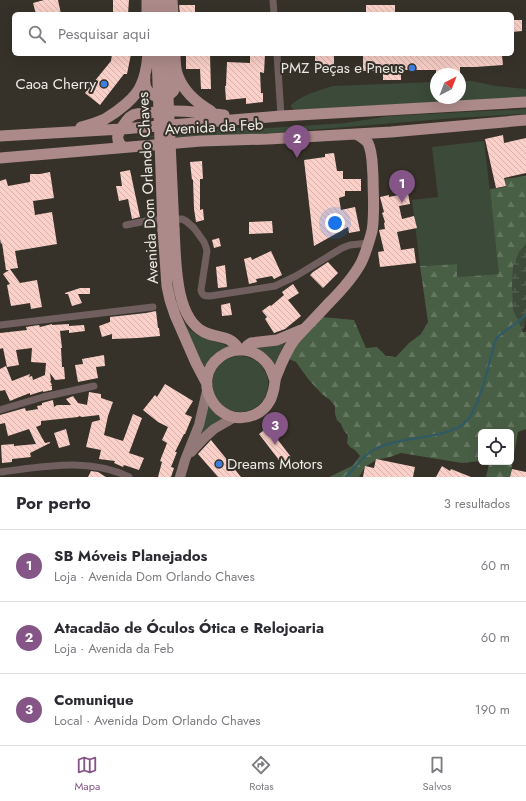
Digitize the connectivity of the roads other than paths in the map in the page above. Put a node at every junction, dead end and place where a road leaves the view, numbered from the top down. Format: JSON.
{"nodes":[{"id":1,"x":147,"y":0,"type":"edge"},
{"id":2,"x":156,"y":0,"type":"edge"},
{"id":3,"x":164,"y":0,"type":"edge"},
{"id":4,"x":172,"y":0,"type":"edge"},
{"id":5,"x":273,"y":0,"type":"edge"},
{"id":6,"x":147,"y":12,"type":"edge"},
{"id":7,"x":156,"y":12,"type":"edge"},
{"id":8,"x":165,"y":12,"type":"edge"},
{"id":9,"x":173,"y":12,"type":"edge"},
{"id":10,"x":274,"y":12,"type":"edge"},
{"id":11,"x":148,"y":56,"type":"edge"},
{"id":12,"x":157,"y":56,"type":"edge"},
{"id":13,"x":166,"y":56,"type":"edge"},
{"id":14,"x":175,"y":56,"type":"edge"},
{"id":15,"x":277,"y":56,"type":"edge"},
{"id":16,"x":146,"y":70,"type":"junction"},
{"id":17,"x":177,"y":75,"type":"junction"},
{"id":18,"x":526,"y":102,"type":"edge"},
{"id":19,"x":224,"y":115,"type":"junction"},
{"id":20,"x":281,"y":116,"type":"junction"},
{"id":21,"x":245,"y":119,"type":"junction"},
{"id":22,"x":526,"y":120,"type":"edge"},
{"id":23,"x":122,"y":129,"type":"junction"},
{"id":24,"x":391,"y":132,"type":"junction"},
{"id":25,"x":53,"y":133,"type":"junction"},
{"id":26,"x":356,"y":134,"type":"junction"},
{"id":27,"x":0,"y":136,"type":"edge"},
{"id":28,"x":123,"y":147,"type":"junction"},
{"id":29,"x":0,"y":158,"type":"edge"},
{"id":30,"x":372,"y":158,"type":"junction"},
{"id":31,"x":126,"y":225,"type":"dead end"},
{"id":32,"x":168,"y":230,"type":"junction"},
{"id":33,"x":369,"y":243,"type":"junction"},
{"id":34,"x":153,"y":307,"type":"dead end"},
{"id":35,"x":0,"y":325,"type":"edge"},
{"id":36,"x":305,"y":328,"type":"junction"},
{"id":37,"x":241,"y":350,"type":"junction"},
{"id":38,"x":274,"y":381,"type":"junction"},
{"id":39,"x":94,"y":386,"type":"dead end"},
{"id":40,"x":207,"y":388,"type":"junction"},
{"id":41,"x":0,"y":410,"type":"edge"},
{"id":42,"x":235,"y":417,"type":"junction"},
{"id":43,"x":185,"y":460,"type":"junction"},
{"id":44,"x":0,"y":471,"type":"edge"},
{"id":45,"x":129,"y":477,"type":"edge"},
{"id":46,"x":180,"y":477,"type":"edge"}],
"edges":[{"from":1,"to":6,"type":"main road"},
{"from":2,"to":7,"type":"main road"},
{"from":3,"to":8,"type":"main road"},
{"from":4,"to":9,"type":"main road"},
{"from":5,"to":10,"type":"street"},
{"from":11,"to":16,"type":"main road"},
{"from":12,"to":32,"type":"main road","name":"Avenida Dom Orlando Chaves","bridge":true},
{"from":13,"to":32,"type":"main road","bridge":true},
{"from":14,"to":17,"type":"main road"},
{"from":15,"to":20,"type":"street"},
{"from":16,"to":17,"type":"main road"},
{"from":16,"to":25,"type":"main road"},
{"from":17,"to":19,"type":"main road"},
{"from":18,"to":20,"type":"main road","name":"Avenida da Feb"},
{"from":19,"to":21,"type":"main road"},
{"from":19,"to":23,"type":"main road"},
{"from":20,"to":21,"type":"main road","name":"Avenida da Feb"},
{"from":21,"to":23,"type":"main road","name":"Avenida da Feb"},
{"from":22,"to":24,"type":"main road","name":"Avenida da Feb"},
{"from":23,"to":25,"type":"main road","name":"Avenida da Feb"},
{"from":23,"to":28,"type":"main road"},
{"from":24,"to":26,"type":"main road","name":"Avenida da Feb"},
{"from":24,"to":30,"type":"main road"},
{"from":25,"to":27,"type":"main road","name":"Avenida da Feb"},
{"from":26,"to":28,"type":"main road","name":"Avenida da Feb"},
{"from":26,"to":30,"type":"main road"},
{"from":28,"to":29,"type":"main road","name":"Avenida da Feb"},
{"from":30,"to":33,"type":"main road"},
{"from":31,"to":33,"type":"street"},
{"from":32,"to":37,"type":"main road","name":"Avenida Dom Orlando Chaves"},
{"from":32,"to":40,"type":"main road","name":"Avenida Dom Orlando Chaves"},
{"from":33,"to":36,"type":"main road"},
{"from":34,"to":35,"type":"street"},
{"from":36,"to":37,"type":"main road"},
{"from":36,"to":38,"type":"main road"},
{"from":37,"to":38,"type":"main road","name":"Avenida Dom Orlando Chaves"},
{"from":37,"to":40,"type":"main road"},
{"from":38,"to":42,"type":"main road"},
{"from":39,"to":41,"type":"street"},
{"from":40,"to":42,"type":"main road","name":"Avenida Dom Orlando Chaves"},
{"from":40,"to":43,"type":"main road"},
{"from":42,"to":43,"type":"main road"},
{"from":43,"to":46,"type":"main road"},
{"from":44,"to":45,"type":"street"}]}
